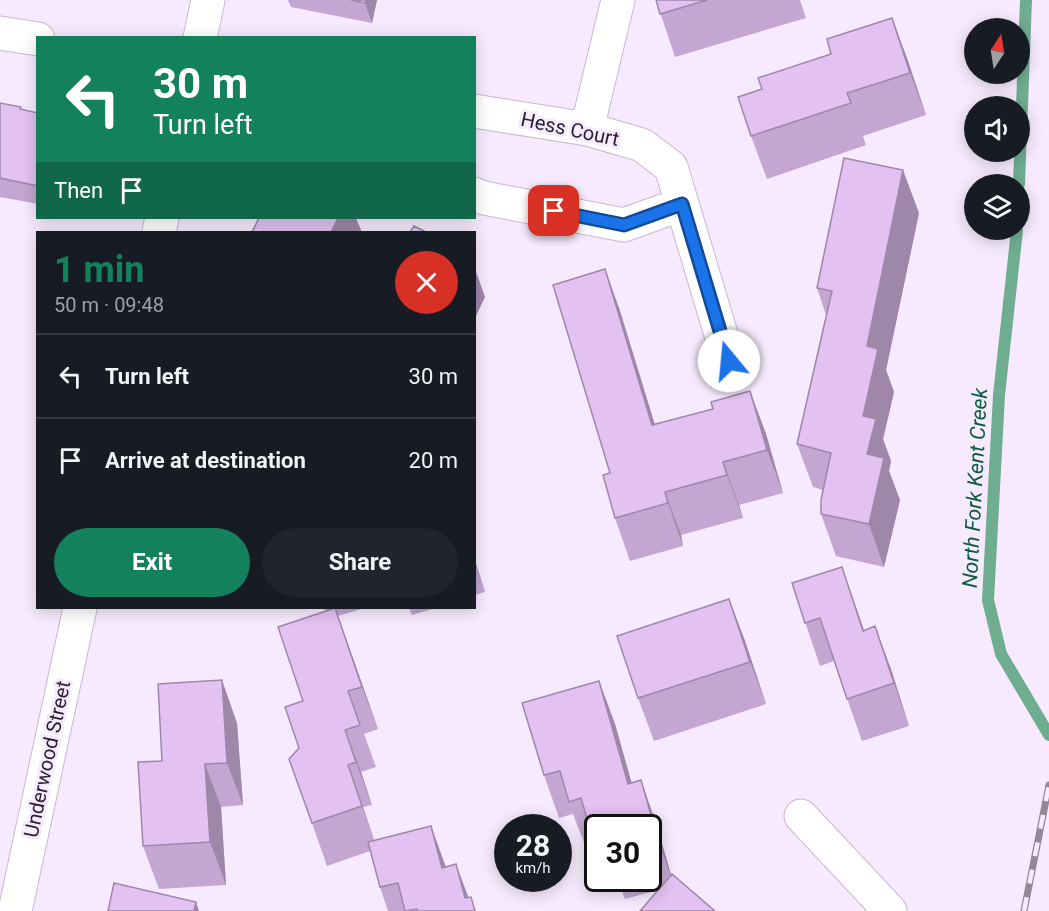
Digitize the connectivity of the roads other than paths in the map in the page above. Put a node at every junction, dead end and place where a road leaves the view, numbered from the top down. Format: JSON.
{"nodes":[{"id":1,"x":208,"y":0,"type":"edge"},
{"id":2,"x":618,"y":0,"type":"edge"},
{"id":3,"x":0,"y":33,"type":"edge"},
{"id":4,"x":200,"y":36,"type":"edge"},
{"id":5,"x":36,"y":39,"type":"edge"},
{"id":6,"x":476,"y":111,"type":"edge"},
{"id":7,"x":587,"y":129,"type":"junction"},
{"id":8,"x":476,"y":195,"type":"edge"},
{"id":9,"x":682,"y":204,"type":"junction"},
{"id":10,"x":729,"y":361,"type":"dead end"},
{"id":11,"x":80,"y":609,"type":"edge"},
{"id":12,"x":801,"y":816,"type":"dead end"},
{"id":13,"x":15,"y":911,"type":"edge"},
{"id":14,"x":891,"y":911,"type":"edge"}],
"edges":[{"from":1,"to":4,"type":"street"},
{"from":2,"to":7,"type":"street"},
{"from":3,"to":5,"type":"street"},
{"from":6,"to":7,"type":"street","name":"Hess Court"},
{"from":7,"to":9,"type":"street","name":"Hess Court"},
{"from":8,"to":9,"type":"street"},
{"from":9,"to":10,"type":"street","name":"Hess Court"},
{"from":11,"to":13,"type":"street","name":"Underwood Street"},
{"from":12,"to":14,"type":"street"}]}
